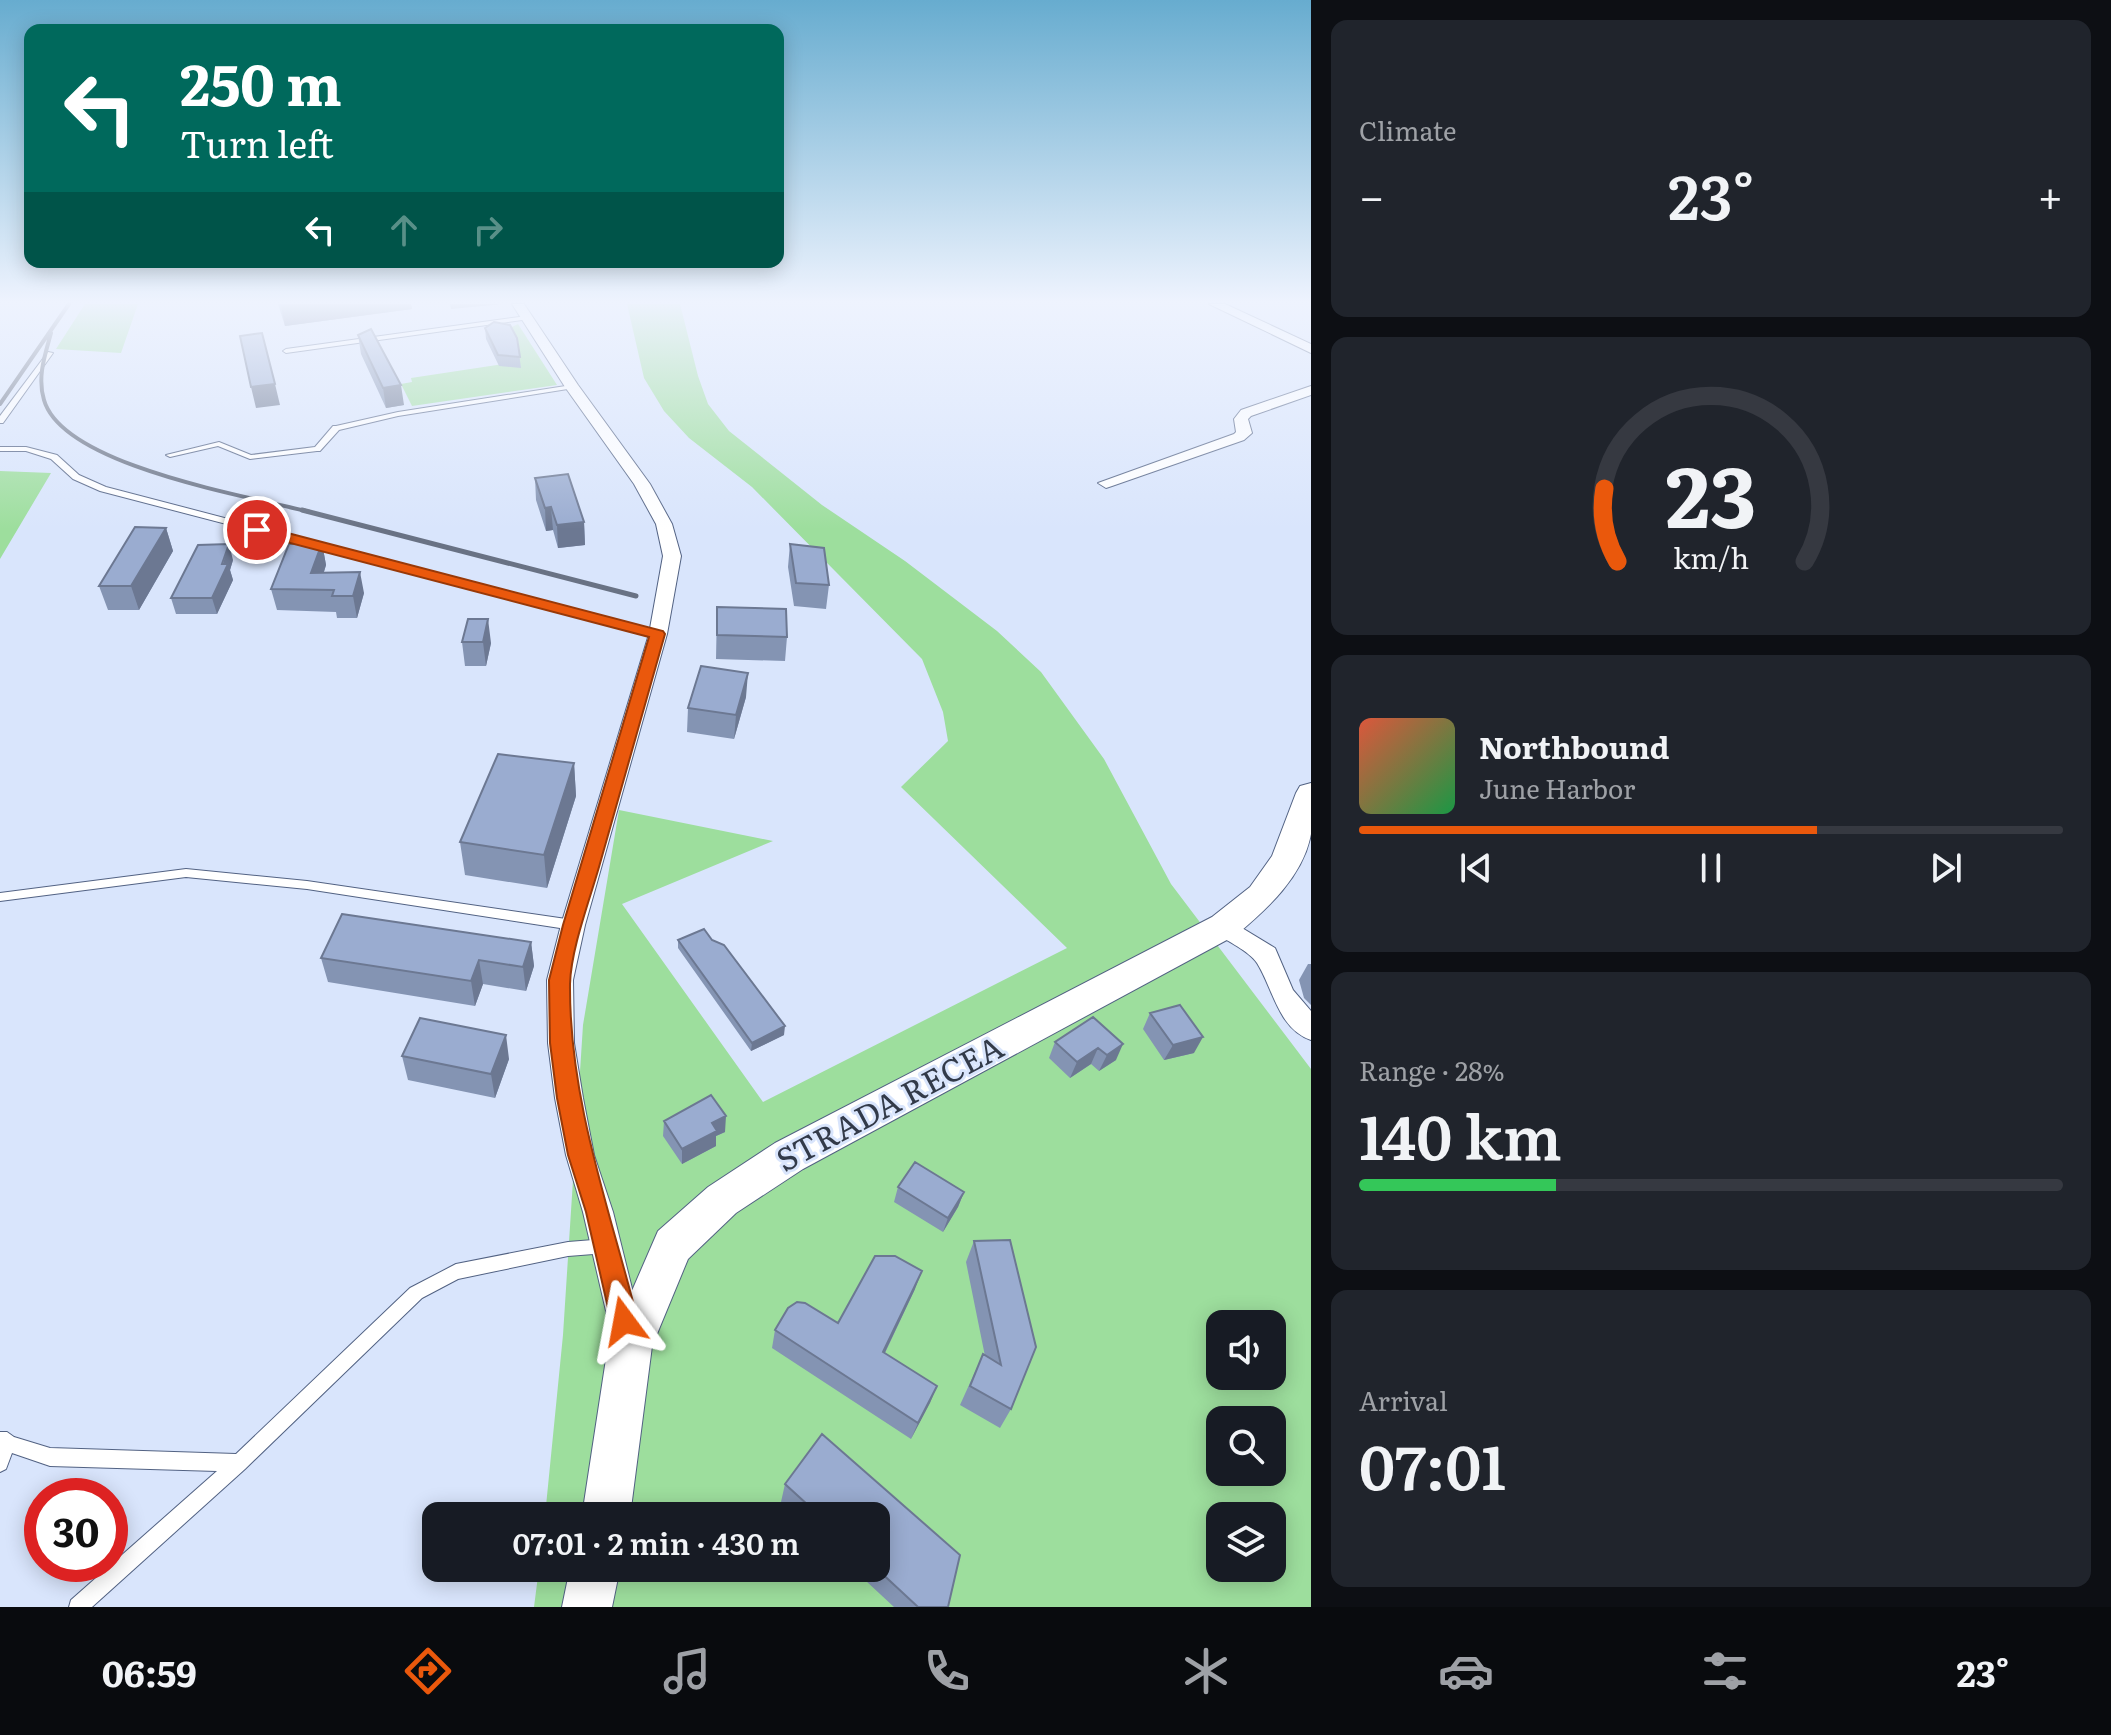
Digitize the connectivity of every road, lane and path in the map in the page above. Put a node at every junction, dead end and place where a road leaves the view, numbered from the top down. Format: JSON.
{"nodes":[{"id":1,"x":31,"y":379,"type":"edge"},
{"id":2,"x":567,"y":379,"type":"edge"},
{"id":3,"x":572,"y":387,"type":"junction"},
{"id":4,"x":1311,"y":390,"type":"edge"},
{"id":5,"x":0,"y":421,"type":"edge"},
{"id":6,"x":0,"y":449,"type":"edge"},
{"id":7,"x":170,"y":455,"type":"dead end"},
{"id":8,"x":1106,"y":483,"type":"dead end"},
{"id":9,"x":658,"y":634,"type":"junction"},
{"id":10,"x":1311,"y":793,"type":"edge"},
{"id":11,"x":0,"y":897,"type":"edge"},
{"id":12,"x":573,"y":925,"type":"junction"},
{"id":13,"x":1224,"y":926,"type":"junction"},
{"id":14,"x":1311,"y":1029,"type":"edge"},
{"id":15,"x":607,"y":1246,"type":"junction"},
{"id":16,"x":630,"y":1346,"type":"junction"},
{"id":17,"x":4,"y":1441,"type":"edge"},
{"id":18,"x":0,"y":1463,"type":"edge"},
{"id":19,"x":239,"y":1463,"type":"junction"},
{"id":20,"x":608,"y":1502,"type":"edge"},
{"id":21,"x":592,"y":1582,"type":"edge"},
{"id":22,"x":78,"y":1607,"type":"edge"},
{"id":23,"x":587,"y":1607,"type":"edge"}],
"edges":[{"from":1,"to":5,"type":"lane"},
{"from":2,"to":3,"type":"street"},
{"from":3,"to":7,"type":"lane"},
{"from":3,"to":9,"type":"street"},
{"from":4,"to":8,"type":"street"},
{"from":6,"to":9,"type":"lane"},
{"from":9,"to":12,"type":"street"},
{"from":10,"to":13,"type":"main road","name":"STRADA RECEA"},
{"from":11,"to":12,"type":"lane"},
{"from":12,"to":15,"type":"street"},
{"from":13,"to":14,"type":"street"},
{"from":13,"to":16,"type":"main road","name":"STRADA RECEA"},
{"from":15,"to":16,"type":"street"},
{"from":15,"to":19,"type":"lane"},
{"from":16,"to":20,"type":"main road","name":"STRADA RECEA"},
{"from":17,"to":18,"type":"lane"},
{"from":17,"to":19,"type":"lane"},
{"from":19,"to":22,"type":"lane"},
{"from":21,"to":23,"type":"main road"}]}
